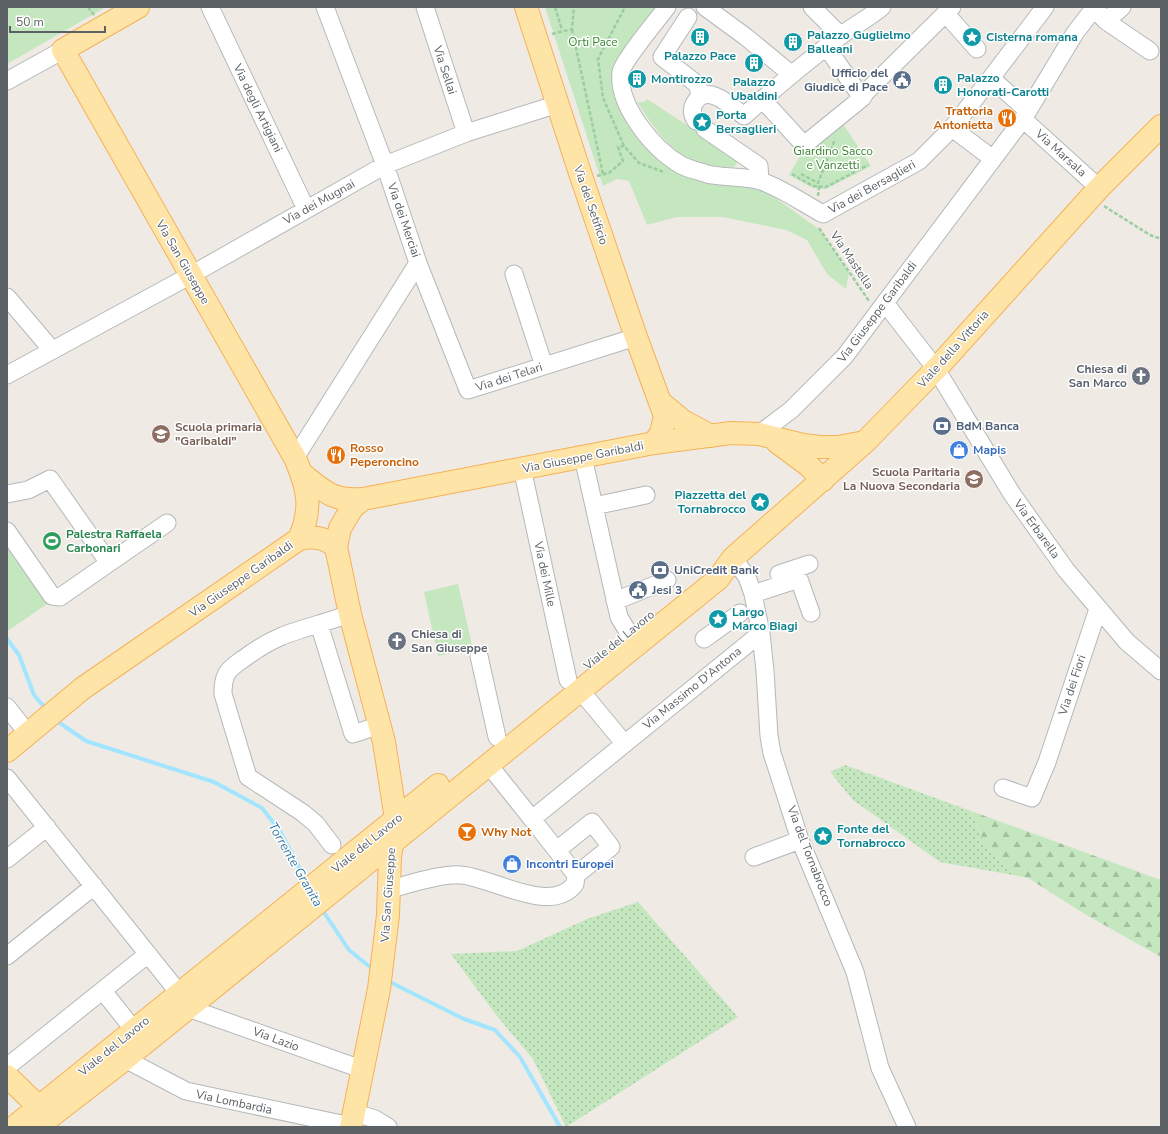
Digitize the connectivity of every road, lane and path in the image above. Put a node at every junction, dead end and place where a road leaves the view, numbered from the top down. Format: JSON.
{"nodes":[{"id":1,"x":138,"y":7,"type":"edge"},
{"id":2,"x":210,"y":7,"type":"edge"},
{"id":3,"x":325,"y":7,"type":"edge"},
{"id":4,"x":425,"y":7,"type":"edge"},
{"id":5,"x":526,"y":7,"type":"edge"},
{"id":6,"x":555,"y":7,"type":"edge"},
{"id":7,"x":574,"y":7,"type":"edge"},
{"id":8,"x":667,"y":7,"type":"edge"},
{"id":9,"x":705,"y":7,"type":"edge"},
{"id":10,"x":882,"y":7,"type":"edge"},
{"id":11,"x":1045,"y":7,"type":"edge"},
{"id":12,"x":1089,"y":7,"type":"edge"},
{"id":13,"x":1122,"y":7,"type":"edge"},
{"id":14,"x":818,"y":9,"type":"edge"},
{"id":15,"x":693,"y":10,"type":"edge"},
{"id":16,"x":949,"y":11,"type":"edge"},
{"id":17,"x":1106,"y":21,"type":"junction"},
{"id":18,"x":562,"y":30,"type":"junction"},
{"id":19,"x":572,"y":30,"type":"junction"},
{"id":20,"x":840,"y":36,"type":"junction"},
{"id":21,"x":536,"y":38,"type":"junction"},
{"id":22,"x":827,"y":48,"type":"junction"},
{"id":23,"x":977,"y":49,"type":"dead end"},
{"id":24,"x":63,"y":50,"type":"junction"},
{"id":25,"x":1150,"y":51,"type":"dead end"},
{"id":26,"x":791,"y":74,"type":"junction"},
{"id":27,"x":991,"y":78,"type":"junction"},
{"id":28,"x":7,"y":81,"type":"edge"},
{"id":29,"x":700,"y":97,"type":"junction"},
{"id":30,"x":862,"y":98,"type":"junction"},
{"id":31,"x":762,"y":99,"type":"junction"},
{"id":32,"x":558,"y":104,"type":"junction"},
{"id":33,"x":837,"y":119,"type":"junction"},
{"id":34,"x":1027,"y":119,"type":"junction"},
{"id":35,"x":1161,"y":126,"type":"edge"},
{"id":36,"x":952,"y":128,"type":"junction"},
{"id":37,"x":466,"y":133,"type":"junction"},
{"id":38,"x":993,"y":159,"type":"junction"},
{"id":39,"x":385,"y":165,"type":"junction"},
{"id":40,"x":868,"y":165,"type":"dead end"},
{"id":41,"x":682,"y":166,"type":"junction"},
{"id":42,"x":609,"y":172,"type":"dead end"},
{"id":43,"x":603,"y":174,"type":"dead end"},
{"id":44,"x":792,"y":174,"type":"dead end"},
{"id":45,"x":760,"y":181,"type":"junction"},
{"id":46,"x":809,"y":183,"type":"junction"},
{"id":47,"x":819,"y":186,"type":"junction"},
{"id":48,"x":1095,"y":192,"type":"junction"},
{"id":49,"x":818,"y":197,"type":"dead end"},
{"id":50,"x":306,"y":209,"type":"junction"},
{"id":51,"x":816,"y":225,"type":"dead end"},
{"id":52,"x":1161,"y":239,"type":"edge"},
{"id":53,"x":418,"y":263,"type":"junction"},
{"id":54,"x":514,"y":274,"type":"dead end"},
{"id":55,"x":191,"y":275,"type":"junction"},
{"id":56,"x":7,"y":297,"type":"edge"},
{"id":57,"x":881,"y":308,"type":"junction"},
{"id":58,"x":636,"y":337,"type":"junction"},
{"id":59,"x":52,"y":350,"type":"junction"},
{"id":60,"x":544,"y":366,"type":"junction"},
{"id":61,"x":936,"y":369,"type":"junction"},
{"id":62,"x":7,"y":375,"type":"edge"},
{"id":63,"x":660,"y":402,"type":"junction"},
{"id":64,"x":781,"y":418,"type":"junction"},
{"id":65,"x":760,"y":434,"type":"junction"},
{"id":66,"x":711,"y":436,"type":"junction"},
{"id":67,"x":789,"y":441,"type":"junction"},
{"id":68,"x":865,"y":442,"type":"junction"},
{"id":69,"x":654,"y":443,"type":"junction"},
{"id":70,"x":582,"y":457,"type":"junction"},
{"id":71,"x":298,"y":466,"type":"junction"},
{"id":72,"x":522,"y":468,"type":"junction"},
{"id":73,"x":823,"y":480,"type":"junction"},
{"id":74,"x":7,"y":494,"type":"edge"},
{"id":75,"x":646,"y":494,"type":"dead end"},
{"id":76,"x":363,"y":499,"type":"junction"},
{"id":77,"x":594,"y":506,"type":"junction"},
{"id":78,"x":167,"y":523,"type":"dead end"},
{"id":79,"x":7,"y":531,"type":"edge"},
{"id":80,"x":299,"y":539,"type":"junction"},
{"id":81,"x":336,"y":547,"type":"junction"},
{"id":82,"x":732,"y":558,"type":"junction"},
{"id":83,"x":108,"y":563,"type":"junction"},
{"id":84,"x":809,"y":564,"type":"dead end"},
{"id":85,"x":667,"y":580,"type":"dead end"},
{"id":86,"x":751,"y":589,"type":"junction"},
{"id":87,"x":615,"y":601,"type":"junction"},
{"id":88,"x":1098,"y":609,"type":"junction"},
{"id":89,"x":740,"y":613,"type":"dead end"},
{"id":90,"x":811,"y":613,"type":"dead end"},
{"id":91,"x":350,"y":614,"type":"junction"},
{"id":92,"x":319,"y":624,"type":"junction"},
{"id":93,"x":628,"y":632,"type":"junction"},
{"id":94,"x":761,"y":633,"type":"junction"},
{"id":95,"x":704,"y":639,"type":"dead end"},
{"id":96,"x":479,"y":656,"type":"dead end"},
{"id":97,"x":1161,"y":671,"type":"edge"},
{"id":98,"x":574,"y":685,"type":"junction"},
{"id":99,"x":7,"y":707,"type":"edge"},
{"id":100,"x":380,"y":725,"type":"junction"},
{"id":101,"x":33,"y":730,"type":"junction"},
{"id":102,"x":497,"y":738,"type":"junction"},
{"id":103,"x":624,"y":743,"type":"junction"},
{"id":104,"x":7,"y":751,"type":"edge"},
{"id":105,"x":488,"y":764,"type":"junction"},
{"id":106,"x":7,"y":778,"type":"edge"},
{"id":107,"x":1003,"y":788,"type":"dead end"},
{"id":108,"x":396,"y":819,"type":"junction"},
{"id":109,"x":532,"y":819,"type":"junction"},
{"id":110,"x":47,"y":828,"type":"junction"},
{"id":111,"x":800,"y":840,"type":"junction"},
{"id":112,"x":392,"y":843,"type":"junction"},
{"id":113,"x":332,"y":844,"type":"dead end"},
{"id":114,"x":557,"y":850,"type":"junction"},
{"id":115,"x":754,"y":857,"type":"dead end"},
{"id":116,"x":7,"y":859,"type":"edge"},
{"id":117,"x":576,"y":875,"type":"junction"},
{"id":118,"x":337,"y":877,"type":"junction"},
{"id":119,"x":94,"y":886,"type":"junction"},
{"id":120,"x":390,"y":889,"type":"junction"},
{"id":121,"x":148,"y":954,"type":"junction"},
{"id":122,"x":7,"y":956,"type":"edge"},
{"id":123,"x":103,"y":991,"type":"junction"},
{"id":124,"x":183,"y":1000,"type":"junction"},
{"id":125,"x":134,"y":1030,"type":"junction"},
{"id":126,"x":124,"y":1059,"type":"junction"},
{"id":127,"x":7,"y":1067,"type":"edge"},
{"id":128,"x":364,"y":1070,"type":"junction"},
{"id":129,"x":7,"y":1076,"type":"edge"},
{"id":130,"x":46,"y":1119,"type":"edge"},
{"id":131,"x":352,"y":1122,"type":"edge"},
{"id":132,"x":14,"y":1127,"type":"edge"},
{"id":133,"x":388,"y":1127,"type":"edge"},
{"id":134,"x":907,"y":1127,"type":"edge"}],
"edges":[{"from":1,"to":24,"type":"main road"},
{"from":2,"to":50,"type":"street","name":"Via degli Artigiani"},
{"from":3,"to":39,"type":"street","name":"Via dei Merciai"},
{"from":4,"to":37,"type":"street","name":"Via Sellai"},
{"from":5,"to":21,"type":"main road","name":"Via del Setificio"},
{"from":6,"to":18,"type":"path"},
{"from":7,"to":19,"type":"path"},
{"from":8,"to":41,"type":"street"},
{"from":9,"to":26,"type":"street"},
{"from":10,"to":20,"type":"street"},
{"from":11,"to":27,"type":"street"},
{"from":12,"to":17,"type":"street"},
{"from":12,"to":34,"type":"street","name":"Via Giuseppe Garibaldi"},
{"from":13,"to":17,"type":"street"},
{"from":14,"to":20,"type":"street"},
{"from":15,"to":29,"type":"street"},
{"from":16,"to":23,"type":"street"},
{"from":16,"to":30,"type":"street"},
{"from":17,"to":25,"type":"street"},
{"from":18,"to":19,"type":"path"},
{"from":18,"to":21,"type":"path"},
{"from":19,"to":43,"type":"path"},
{"from":20,"to":22,"type":"street"},
{"from":21,"to":32,"type":"main road","name":"Via del Setificio"},
{"from":22,"to":26,"type":"street"},
{"from":22,"to":30,"type":"street"},
{"from":24,"to":28,"type":"street"},
{"from":24,"to":55,"type":"main road","name":"Via San Giuseppe"},
{"from":26,"to":31,"type":"street"},
{"from":27,"to":34,"type":"street","name":"Via Marsala"},
{"from":27,"to":36,"type":"street"},
{"from":29,"to":31,"type":"street"},
{"from":29,"to":45,"type":"street"},
{"from":30,"to":33,"type":"street"},
{"from":31,"to":33,"type":"street"},
{"from":32,"to":37,"type":"street","name":"Via dei Mugnai"},
{"from":32,"to":58,"type":"main road","name":"Via del Setificio"},
{"from":33,"to":46,"type":"path"},
{"from":34,"to":38,"type":"street","name":"Via Giuseppe Garibaldi"},
{"from":34,"to":48,"type":"street","name":"Via Marsala"},
{"from":35,"to":48,"type":"main road","name":"Viale della Vittoria"},
{"from":36,"to":38,"type":"street"},
{"from":36,"to":45,"type":"street","name":"Via dei Bersaglieri"},
{"from":37,"to":39,"type":"street","name":"Via dei Mugnai"},
{"from":38,"to":57,"type":"street","name":"Via Giuseppe Garibaldi"},
{"from":39,"to":50,"type":"street","name":"Via dei Mugnai"},
{"from":39,"to":53,"type":"street","name":"Via dei Merciai"},
{"from":40,"to":47,"type":"path"},
{"from":41,"to":42,"type":"path"},
{"from":41,"to":45,"type":"street"},
{"from":44,"to":46,"type":"path"},
{"from":46,"to":47,"type":"path"},
{"from":47,"to":49,"type":"path"},
{"from":48,"to":52,"type":"path"},
{"from":48,"to":61,"type":"main road","name":"Viale della Vittoria"},
{"from":50,"to":55,"type":"street","name":"Via dei Mugnai"},
{"from":51,"to":57,"type":"path","name":"Via Mastella"},
{"from":53,"to":60,"type":"street","name":"Via dei Telari"},
{"from":53,"to":71,"type":"street","name":"Via dei Merciai"},
{"from":54,"to":60,"type":"street"},
{"from":55,"to":59,"type":"street","name":"Via dei Mugnai"},
{"from":55,"to":71,"type":"main road","name":"Via San Giuseppe"},
{"from":56,"to":59,"type":"street"},
{"from":57,"to":61,"type":"street","name":"Via Erbarella"},
{"from":57,"to":64,"type":"street","name":"Via Giuseppe Garibaldi"},
{"from":58,"to":60,"type":"street","name":"Via dei Telari"},
{"from":58,"to":63,"type":"main road","name":"Via del Setificio"},
{"from":59,"to":62,"type":"street","name":"Via dei Mugnai"},
{"from":61,"to":68,"type":"main road","name":"Viale della Vittoria"},
{"from":61,"to":88,"type":"street","name":"Via Erbarella"},
{"from":63,"to":66,"type":"main road"},
{"from":63,"to":69,"type":"main road","name":"Via del Setificio"},
{"from":64,"to":65,"type":"street","name":"Via Giuseppe Garibaldi"},
{"from":64,"to":67,"type":"street"},
{"from":65,"to":66,"type":"main road","name":"Via Giuseppe Garibaldi"},
{"from":65,"to":67,"type":"main road"},
{"from":65,"to":73,"type":"main road"},
{"from":66,"to":69,"type":"main road","name":"Via Giuseppe Garibaldi"},
{"from":67,"to":68,"type":"main road"},
{"from":68,"to":73,"type":"main road","name":"Viale della Vittoria"},
{"from":69,"to":70,"type":"main road","name":"Via Giuseppe Garibaldi"},
{"from":70,"to":72,"type":"main road","name":"Via Giuseppe Garibaldi"},
{"from":70,"to":77,"type":"street"},
{"from":71,"to":76,"type":"main road","name":"Via Giuseppe Garibaldi"},
{"from":71,"to":80,"type":"main road","name":"Via Giuseppe Garibaldi"},
{"from":72,"to":76,"type":"main road","name":"Via Giuseppe Garibaldi"},
{"from":72,"to":98,"type":"street","name":"Via dei Mille"},
{"from":73,"to":82,"type":"main road","name":"Viale della Vittoria"},
{"from":74,"to":83,"type":"street"},
{"from":75,"to":77,"type":"street"},
{"from":76,"to":81,"type":"main road","name":"Via San Giuseppe"},
{"from":77,"to":87,"type":"street"},
{"from":78,"to":83,"type":"street"},
{"from":79,"to":83,"type":"street"},
{"from":80,"to":81,"type":"main road"},
{"from":80,"to":101,"type":"main road","name":"Via Giuseppe Garibaldi"},
{"from":81,"to":91,"type":"main road","name":"Via San Giuseppe"},
{"from":82,"to":86,"type":"street","name":"Via del Tornabrocco"},
{"from":82,"to":93,"type":"main road","name":"Viale del Lavoro"},
{"from":82,"to":98,"type":"main road","name":"Viale del Lavoro"},
{"from":84,"to":86,"type":"street"},
{"from":85,"to":87,"type":"street"},
{"from":86,"to":90,"type":"street"},
{"from":86,"to":94,"type":"street","name":"Via del Tornabrocco"},
{"from":87,"to":93,"type":"street"},
{"from":88,"to":97,"type":"street","name":"Via Erbarella"},
{"from":88,"to":107,"type":"street","name":"Via dei Fiori"},
{"from":89,"to":95,"type":"street"},
{"from":91,"to":92,"type":"street"},
{"from":91,"to":100,"type":"main road","name":"Via San Giuseppe"},
{"from":92,"to":100,"type":"street"},
{"from":92,"to":113,"type":"street"},
{"from":93,"to":98,"type":"main road","name":"Viale del Lavoro"},
{"from":94,"to":103,"type":"street","name":"Via Massimo D'Antona"},
{"from":94,"to":111,"type":"street","name":"Via del Tornabrocco"},
{"from":96,"to":102,"type":"street"},
{"from":98,"to":102,"type":"main road","name":"Viale del Lavoro"},
{"from":98,"to":103,"type":"street"},
{"from":98,"to":105,"type":"main road","name":"Viale del Lavoro"},
{"from":99,"to":101,"type":"street"},
{"from":100,"to":108,"type":"main road","name":"Via San Giuseppe"},
{"from":101,"to":104,"type":"main road","name":"Via Giuseppe Garibaldi"},
{"from":102,"to":108,"type":"main road","name":"Viale del Lavoro"},
{"from":103,"to":109,"type":"street","name":"Via Massimo D'Antona"},
{"from":105,"to":109,"type":"street"},
{"from":105,"to":112,"type":"main road","name":"Viale del Lavoro"},
{"from":106,"to":110,"type":"street"},
{"from":108,"to":112,"type":"main road","name":"Via San Giuseppe"},
{"from":108,"to":118,"type":"main road","name":"Viale del Lavoro"},
{"from":109,"to":114,"type":"street"},
{"from":110,"to":116,"type":"street"},
{"from":110,"to":119,"type":"street"},
{"from":111,"to":115,"type":"street"},
{"from":111,"to":134,"type":"street","name":"Via del Tornabrocco"},
{"from":112,"to":118,"type":"main road","name":"Viale del Lavoro"},
{"from":112,"to":120,"type":"main road","name":"Via San Giuseppe"},
{"from":114,"to":117,"type":"street"},
{"from":114,"to":117,"type":"street"},
{"from":117,"to":120,"type":"street"},
{"from":118,"to":124,"type":"main road","name":"Viale del Lavoro"},
{"from":119,"to":121,"type":"street"},
{"from":119,"to":122,"type":"street"},
{"from":120,"to":128,"type":"main road","name":"Via San Giuseppe"},
{"from":121,"to":123,"type":"street"},
{"from":121,"to":124,"type":"street"},
{"from":123,"to":125,"type":"street"},
{"from":123,"to":127,"type":"street"},
{"from":124,"to":125,"type":"main road","name":"Viale del Lavoro"},
{"from":124,"to":126,"type":"main road","name":"Viale del Lavoro"},
{"from":124,"to":128,"type":"street","name":"Via Lazio"},
{"from":125,"to":130,"type":"main road","name":"Viale del Lavoro"},
{"from":126,"to":130,"type":"main road","name":"Viale del Lavoro"},
{"from":126,"to":131,"type":"street","name":"Via Lombardia"},
{"from":128,"to":131,"type":"main road","name":"Via San Giuseppe"},
{"from":129,"to":130,"type":"main road"},
{"from":130,"to":132,"type":"main road","name":"Viale del Lavoro"},
{"from":131,"to":133,"type":"street","name":"Via Lombardia"}]}
